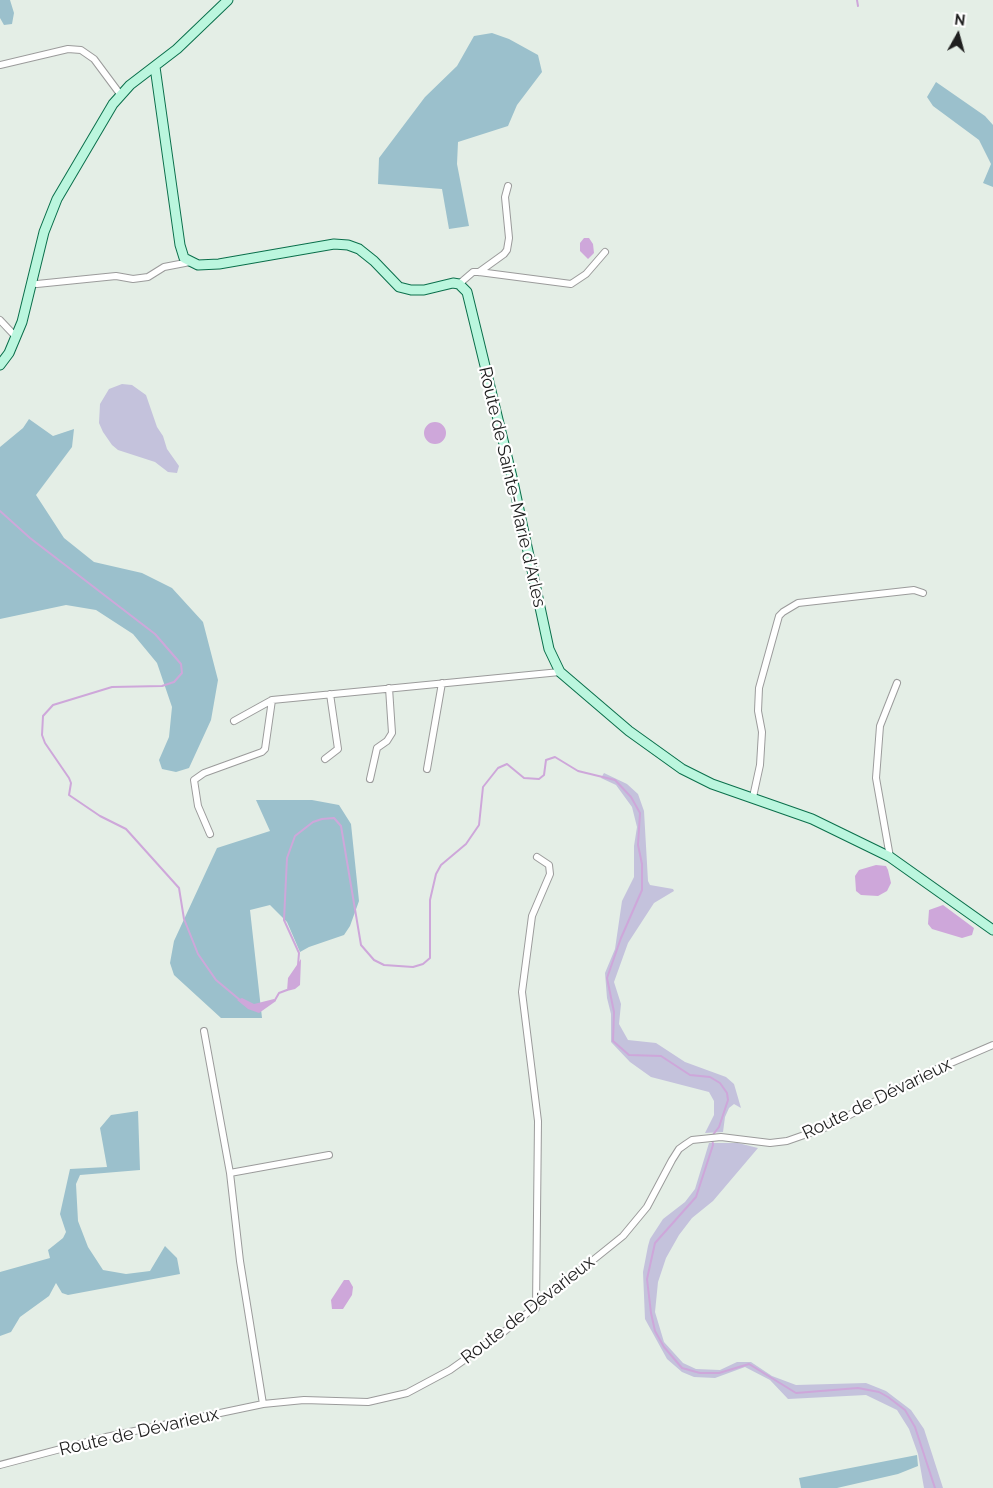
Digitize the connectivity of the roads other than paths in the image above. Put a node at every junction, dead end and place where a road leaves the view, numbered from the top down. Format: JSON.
{"nodes":[{"id":1,"x":228,"y":0,"type":"edge"},
{"id":2,"x":0,"y":65,"type":"edge"},
{"id":3,"x":155,"y":67,"type":"junction"},
{"id":4,"x":120,"y":94,"type":"junction"},
{"id":5,"x":508,"y":186,"type":"dead end"},
{"id":6,"x":605,"y":252,"type":"dead end"},
{"id":7,"x":190,"y":262,"type":"junction"},
{"id":8,"x":479,"y":272,"type":"junction"},
{"id":9,"x":32,"y":283,"type":"junction"},
{"id":10,"x":459,"y":284,"type":"junction"},
{"id":11,"x":0,"y":320,"type":"edge"},
{"id":12,"x":16,"y":337,"type":"junction"},
{"id":13,"x":0,"y":365,"type":"edge"},
{"id":14,"x":923,"y":593,"type":"dead end"},
{"id":15,"x":560,"y":672,"type":"junction"},
{"id":16,"x":442,"y":683,"type":"junction"},
{"id":17,"x":897,"y":683,"type":"dead end"},
{"id":18,"x":389,"y":688,"type":"junction"},
{"id":19,"x":330,"y":694,"type":"junction"},
{"id":20,"x":272,"y":700,"type":"junction"},
{"id":21,"x":234,"y":721,"type":"dead end"},
{"id":22,"x":325,"y":759,"type":"dead end"},
{"id":23,"x":427,"y":769,"type":"dead end"},
{"id":24,"x":370,"y":779,"type":"dead end"},
{"id":25,"x":753,"y":797,"type":"junction"},
{"id":26,"x":210,"y":834,"type":"dead end"},
{"id":27,"x":538,"y":857,"type":"dead end"},
{"id":28,"x":890,"y":857,"type":"junction"},
{"id":29,"x":993,"y":930,"type":"edge"},
{"id":30,"x":204,"y":1031,"type":"dead end"},
{"id":31,"x":993,"y":1045,"type":"edge"},
{"id":32,"x":329,"y":1155,"type":"dead end"},
{"id":33,"x":230,"y":1173,"type":"junction"},
{"id":34,"x":536,"y":1308,"type":"junction"},
{"id":35,"x":263,"y":1404,"type":"junction"},
{"id":36,"x":0,"y":1465,"type":"edge"}],
"edges":[{"from":1,"to":3,"type":"main road"},
{"from":2,"to":4,"type":"street"},
{"from":3,"to":4,"type":"main road"},
{"from":3,"to":7,"type":"main road"},
{"from":4,"to":9,"type":"main road"},
{"from":5,"to":8,"type":"street"},
{"from":6,"to":8,"type":"street"},
{"from":7,"to":9,"type":"street"},
{"from":7,"to":10,"type":"main road"},
{"from":8,"to":10,"type":"street"},
{"from":9,"to":12,"type":"main road"},
{"from":10,"to":15,"type":"main road","name":"Route de Sainte-Marie d'Arles"},
{"from":11,"to":12,"type":"street"},
{"from":12,"to":13,"type":"main road"},
{"from":14,"to":25,"type":"street"},
{"from":15,"to":16,"type":"street"},
{"from":15,"to":25,"type":"main road","name":"Route de Sainte-Marie d'Arles"},
{"from":16,"to":18,"type":"street"},
{"from":16,"to":23,"type":"street"},
{"from":17,"to":28,"type":"street"},
{"from":18,"to":19,"type":"street"},
{"from":18,"to":24,"type":"street"},
{"from":19,"to":20,"type":"street"},
{"from":19,"to":22,"type":"street"},
{"from":20,"to":21,"type":"street"},
{"from":20,"to":26,"type":"street"},
{"from":25,"to":28,"type":"main road","name":"Route de Sainte-Marie d'Arles"},
{"from":27,"to":34,"type":"street"},
{"from":28,"to":29,"type":"main road","name":"Route de Sainte-Marie d'Arles"},
{"from":30,"to":33,"type":"street"},
{"from":31,"to":34,"type":"street","name":"Route de Dévarieux"},
{"from":32,"to":33,"type":"street"},
{"from":33,"to":35,"type":"street"},
{"from":34,"to":35,"type":"street","name":"Route de Dévarieux"},
{"from":35,"to":36,"type":"street","name":"Route de Dévarieux"}]}
